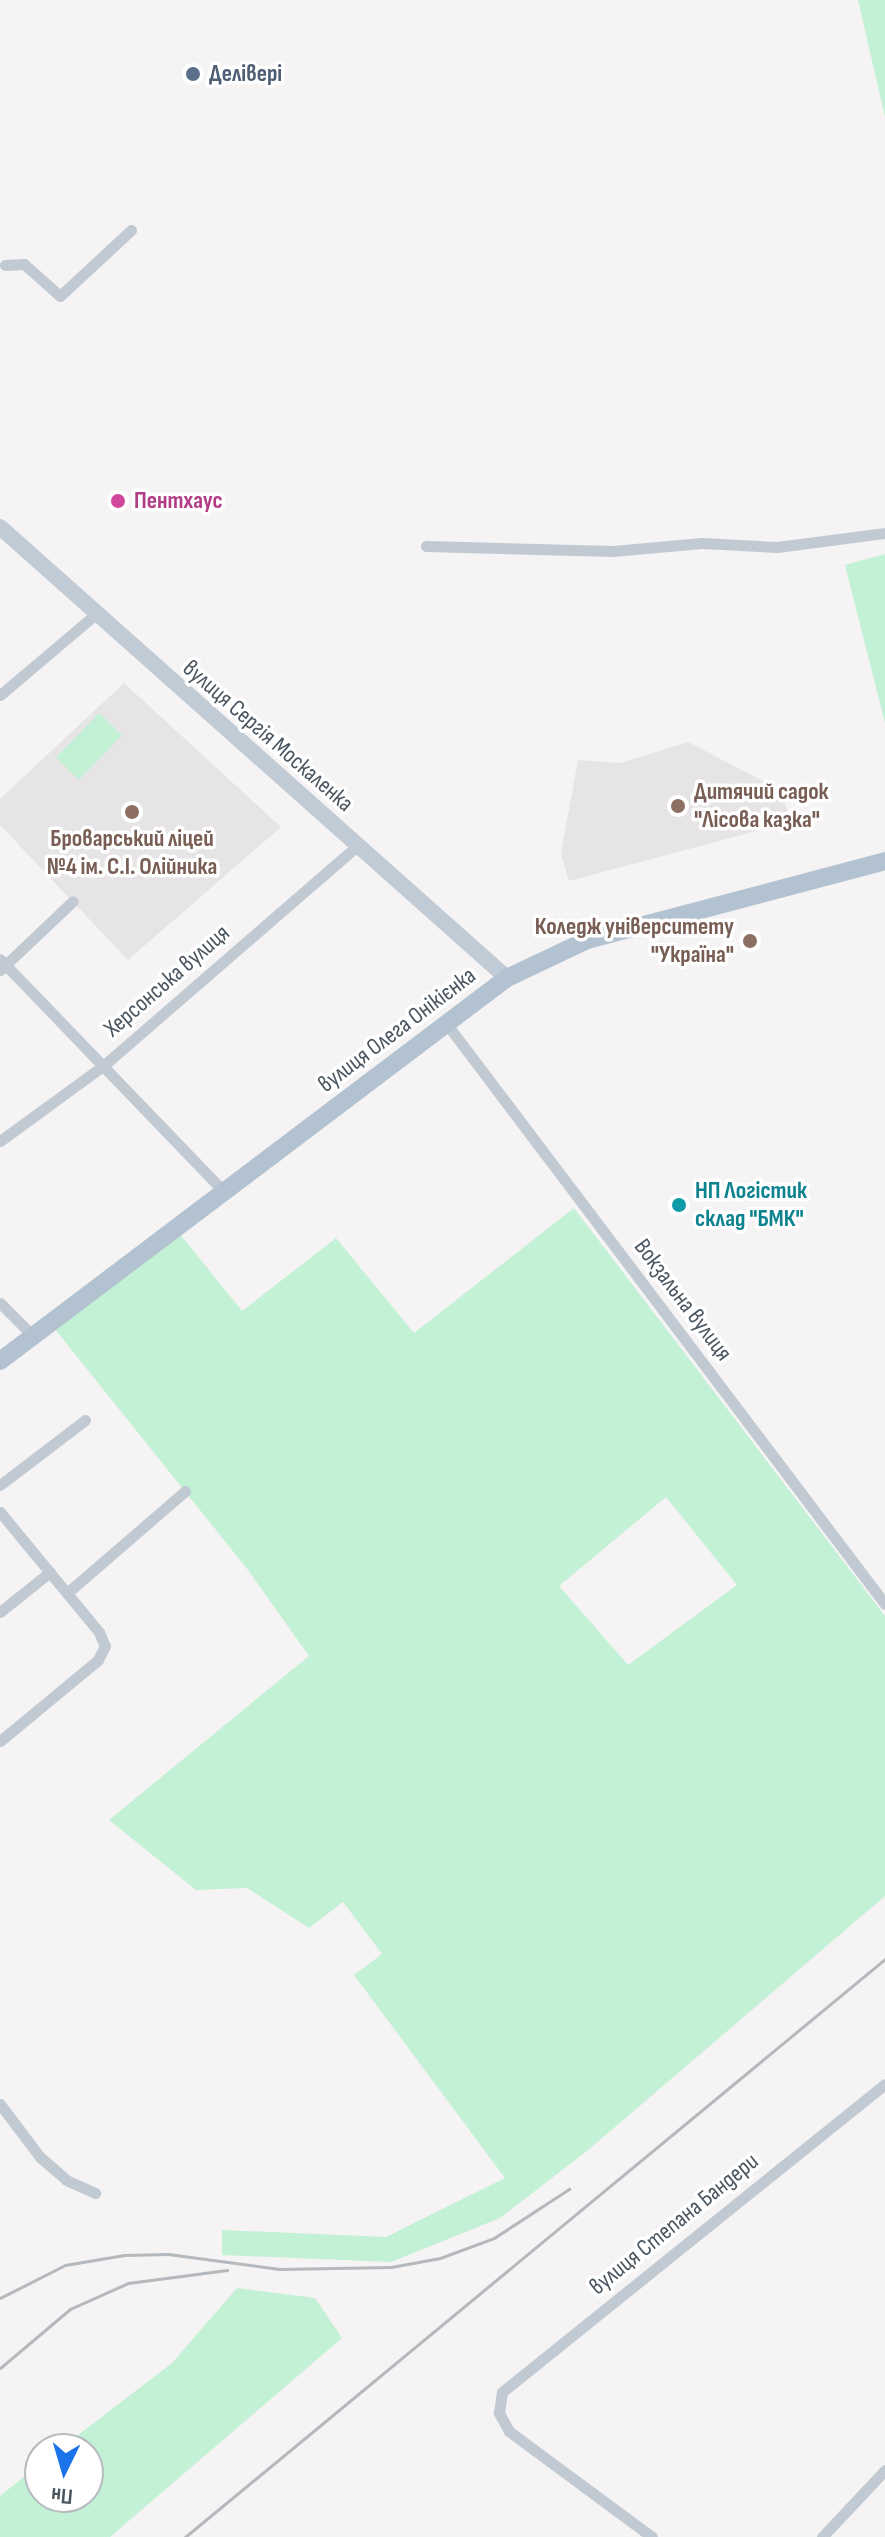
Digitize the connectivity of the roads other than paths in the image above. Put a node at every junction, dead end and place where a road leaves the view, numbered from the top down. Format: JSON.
{"nodes":[{"id":1,"x":131,"y":230,"type":"dead end"},
{"id":2,"x":2,"y":264,"type":"edge"},
{"id":3,"x":0,"y":527,"type":"edge"},
{"id":4,"x":885,"y":533,"type":"edge"},
{"id":5,"x":426,"y":546,"type":"dead end"},
{"id":6,"x":96,"y":614,"type":"junction"},
{"id":7,"x":0,"y":695,"type":"edge"},
{"id":8,"x":357,"y":846,"type":"junction"},
{"id":9,"x":885,"y":861,"type":"edge"},
{"id":10,"x":73,"y":901,"type":"dead end"},
{"id":11,"x":2,"y":965,"type":"edge"},
{"id":12,"x":507,"y":978,"type":"junction"},
{"id":13,"x":446,"y":1023,"type":"junction"},
{"id":14,"x":103,"y":1066,"type":"junction"},
{"id":15,"x":0,"y":1141,"type":"edge"},
{"id":16,"x":223,"y":1191,"type":"junction"},
{"id":17,"x":0,"y":1303,"type":"edge"},
{"id":18,"x":33,"y":1336,"type":"junction"},
{"id":19,"x":0,"y":1361,"type":"edge"},
{"id":20,"x":85,"y":1420,"type":"dead end"},
{"id":21,"x":0,"y":1485,"type":"edge"},
{"id":22,"x":185,"y":1491,"type":"dead end"},
{"id":23,"x":0,"y":1512,"type":"edge"},
{"id":24,"x":50,"y":1572,"type":"junction"},
{"id":25,"x":67,"y":1593,"type":"junction"},
{"id":26,"x":885,"y":1604,"type":"edge"},
{"id":27,"x":0,"y":1612,"type":"edge"},
{"id":28,"x":0,"y":1741,"type":"edge"},
{"id":29,"x":885,"y":2084,"type":"edge"},
{"id":30,"x":0,"y":2104,"type":"edge"},
{"id":31,"x":95,"y":2193,"type":"dead end"},
{"id":32,"x":885,"y":2470,"type":"edge"},
{"id":33,"x":652,"y":2537,"type":"edge"},
{"id":34,"x":822,"y":2537,"type":"edge"}],
"edges":[{"from":1,"to":2,"type":"street"},
{"from":3,"to":6,"type":"main road","name":"вулиця Сергія Москаленка"},
{"from":4,"to":5,"type":"street"},
{"from":6,"to":7,"type":"street"},
{"from":6,"to":8,"type":"main road","name":"вулиця Сергія Москаленка"},
{"from":8,"to":12,"type":"main road","name":"вулиця Сергія Москаленка"},
{"from":8,"to":14,"type":"street","name":"Херсонська вулиця"},
{"from":9,"to":12,"type":"main road","name":"вулиця Олега Онікієнка"},
{"from":10,"to":11,"type":"street"},
{"from":11,"to":14,"type":"street"},
{"from":12,"to":13,"type":"main road","name":"вулиця Олега Онікієнка"},
{"from":13,"to":16,"type":"main road","name":"вулиця Олега Онікієнка"},
{"from":13,"to":26,"type":"street","name":"Вокзальна вулиця"},
{"from":14,"to":15,"type":"street","name":"Херсонська вулиця"},
{"from":14,"to":16,"type":"street"},
{"from":16,"to":18,"type":"main road","name":"вулиця Олега Онікієнка"},
{"from":17,"to":18,"type":"street"},
{"from":18,"to":19,"type":"main road","name":"вулиця Олега Онікієнка"},
{"from":20,"to":21,"type":"street"},
{"from":22,"to":25,"type":"street"},
{"from":23,"to":24,"type":"street"},
{"from":24,"to":25,"type":"street"},
{"from":24,"to":27,"type":"street"},
{"from":25,"to":28,"type":"street"},
{"from":29,"to":33,"type":"street","name":"вулиця Степана Бандери"},
{"from":30,"to":31,"type":"street"},
{"from":32,"to":34,"type":"street"}]}
